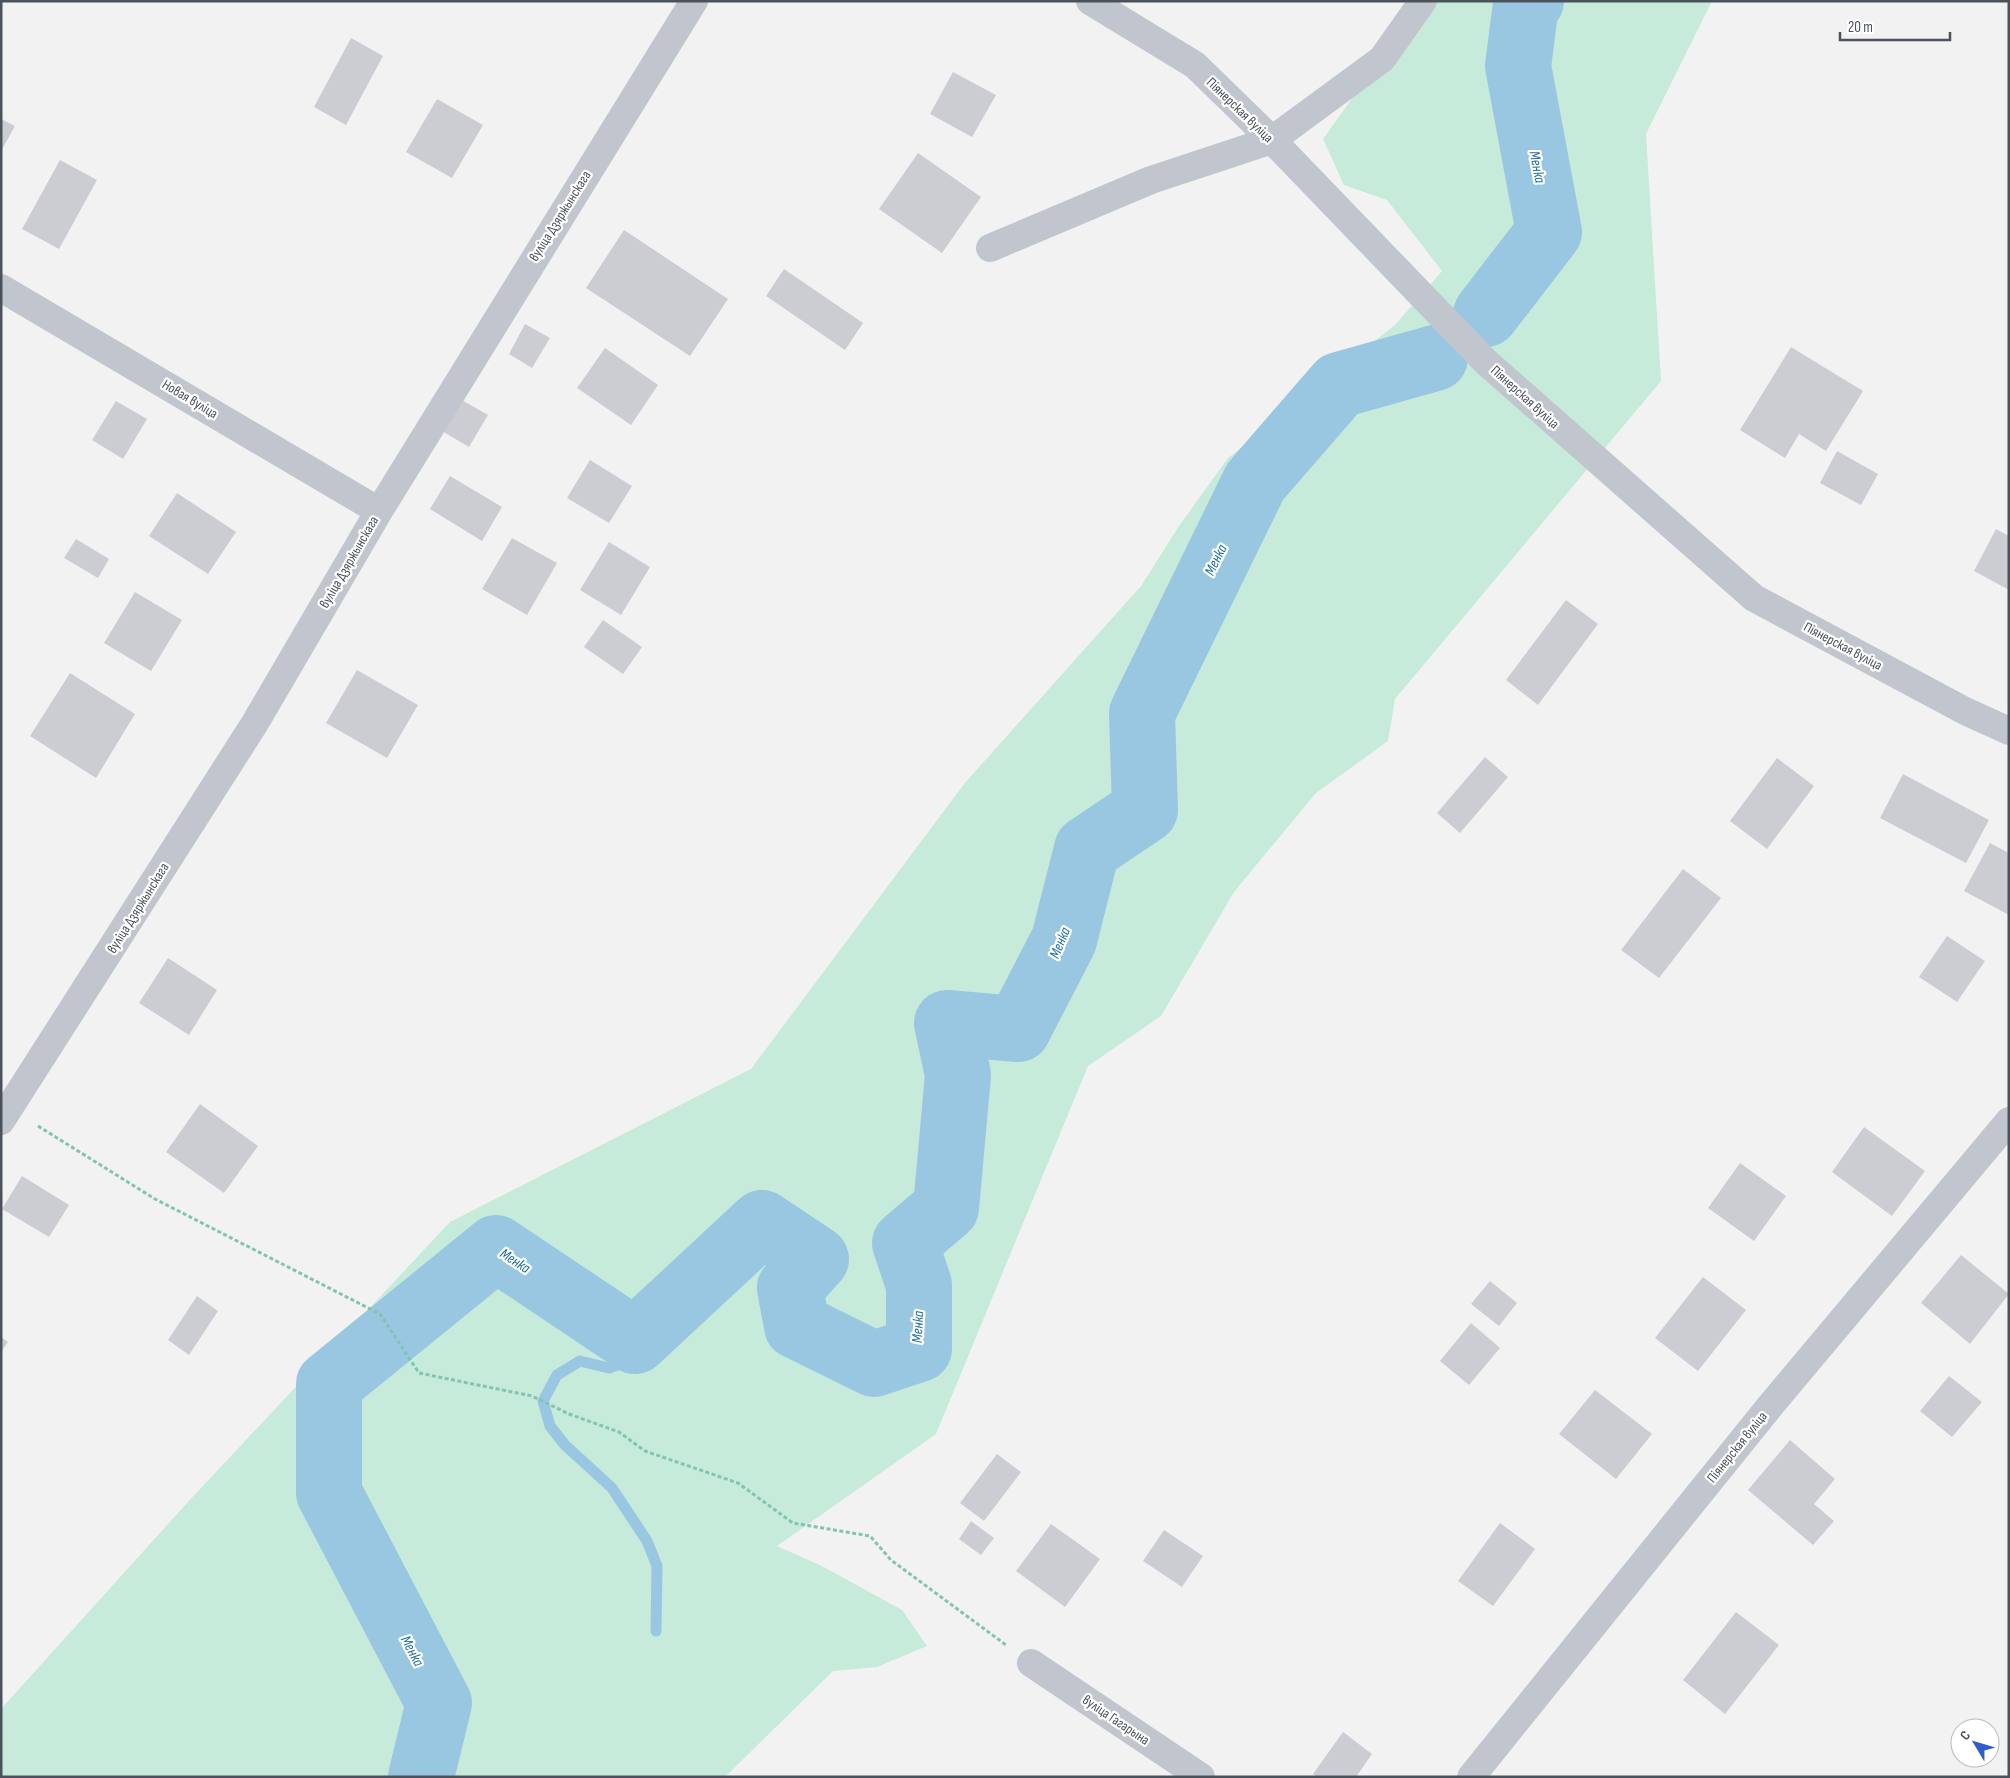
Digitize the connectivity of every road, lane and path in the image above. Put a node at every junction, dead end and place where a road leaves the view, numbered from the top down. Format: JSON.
{"nodes":[{"id":1,"x":694,"y":1,"type":"edge"},
{"id":2,"x":1090,"y":1,"type":"edge"},
{"id":3,"x":1423,"y":1,"type":"edge"},
{"id":4,"x":1272,"y":140,"type":"junction"},
{"id":5,"x":990,"y":248,"type":"dead end"},
{"id":6,"x":1,"y":288,"type":"edge"},
{"id":7,"x":379,"y":511,"type":"junction"},
{"id":8,"x":2009,"y":731,"type":"edge"},
{"id":9,"x":4,"y":1111,"type":"edge"},
{"id":10,"x":2009,"y":1121,"type":"edge"},
{"id":11,"x":1031,"y":1663,"type":"joint"},
{"id":12,"x":1201,"y":1777,"type":"edge"},
{"id":13,"x":1471,"y":1777,"type":"edge"}],
"edges":[{"from":1,"to":7,"type":"street","name":"вуліца Дзяржынскага"},
{"from":2,"to":4,"type":"street","name":"Піянерская вуліца"},
{"from":3,"to":4,"type":"street"},
{"from":4,"to":5,"type":"street"},
{"from":4,"to":8,"type":"street","name":"Піянерская вуліца"},
{"from":6,"to":7,"type":"street","name":"Новая вуліца"},
{"from":7,"to":9,"type":"street","name":"вуліца Дзяржынскага"},
{"from":9,"to":11,"type":"path"},
{"from":10,"to":13,"type":"street","name":"Піянерская вуліца"},
{"from":11,"to":12,"type":"street","name":"вуліца Гагарына"}]}
